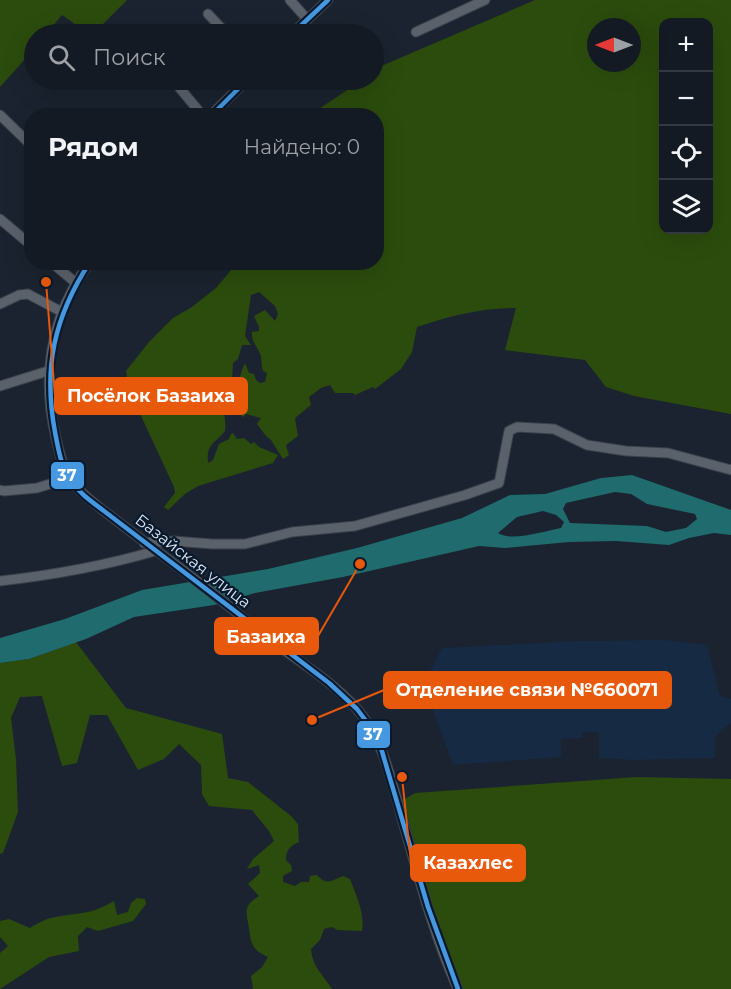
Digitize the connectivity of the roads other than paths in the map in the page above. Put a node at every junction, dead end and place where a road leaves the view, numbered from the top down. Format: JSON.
{"nodes":[{"id":1,"x":290,"y":0,"type":"edge"},
{"id":2,"x":328,"y":0,"type":"edge"},
{"id":3,"x":484,"y":0,"type":"edge"},
{"id":4,"x":208,"y":14,"type":"dead end"},
{"id":5,"x":307,"y":19,"type":"junction"},
{"id":6,"x":218,"y":24,"type":"edge"},
{"id":7,"x":302,"y":24,"type":"edge"},
{"id":8,"x":416,"y":32,"type":"dead end"},
{"id":9,"x":181,"y":90,"type":"edge"},
{"id":10,"x":237,"y":90,"type":"edge"},
{"id":11,"x":196,"y":108,"type":"edge"},
{"id":12,"x":218,"y":108,"type":"edge"},
{"id":13,"x":0,"y":115,"type":"edge"},
{"id":14,"x":24,"y":138,"type":"edge"},
{"id":15,"x":0,"y":219,"type":"edge"},
{"id":16,"x":24,"y":239,"type":"edge"},
{"id":17,"x":60,"y":270,"type":"edge"},
{"id":18,"x":85,"y":270,"type":"edge"},
{"id":19,"x":76,"y":284,"type":"junction"},
{"id":20,"x":0,"y":304,"type":"edge"},
{"id":21,"x":62,"y":312,"type":"junction"},
{"id":22,"x":48,"y":370,"type":"junction"},
{"id":23,"x":0,"y":386,"type":"edge"},
{"id":24,"x":731,"y":470,"type":"edge"},
{"id":25,"x":69,"y":478,"type":"junction"},
{"id":26,"x":0,"y":490,"type":"edge"},
{"id":27,"x":144,"y":543,"type":"junction"},
{"id":28,"x":155,"y":551,"type":"junction"},
{"id":29,"x":0,"y":581,"type":"edge"},
{"id":30,"x":458,"y":989,"type":"edge"}],
"edges":[{"from":1,"to":5,"type":"street"},
{"from":2,"to":5,"type":"street"},
{"from":3,"to":8,"type":"street"},
{"from":4,"to":6,"type":"street"},
{"from":5,"to":7,"type":"street"},
{"from":9,"to":11,"type":"street"},
{"from":10,"to":12,"type":"street"},
{"from":13,"to":14,"type":"street"},
{"from":15,"to":16,"type":"street"},
{"from":17,"to":19,"type":"street"},
{"from":18,"to":19,"type":"street","name":"Базайская улица"},
{"from":19,"to":21,"type":"street","name":"Базайская улица"},
{"from":20,"to":21,"type":"street"},
{"from":21,"to":22,"type":"street","name":"Базайская улица"},
{"from":22,"to":23,"type":"street"},
{"from":22,"to":25,"type":"street","name":"Базайская улица"},
{"from":24,"to":27,"type":"street"},
{"from":25,"to":26,"type":"street"},
{"from":25,"to":27,"type":"street","name":"Базайская улица"},
{"from":27,"to":28,"type":"street","name":"Базайская улица"},
{"from":28,"to":29,"type":"street"},
{"from":28,"to":30,"type":"street","name":"Базайская улица"}]}
